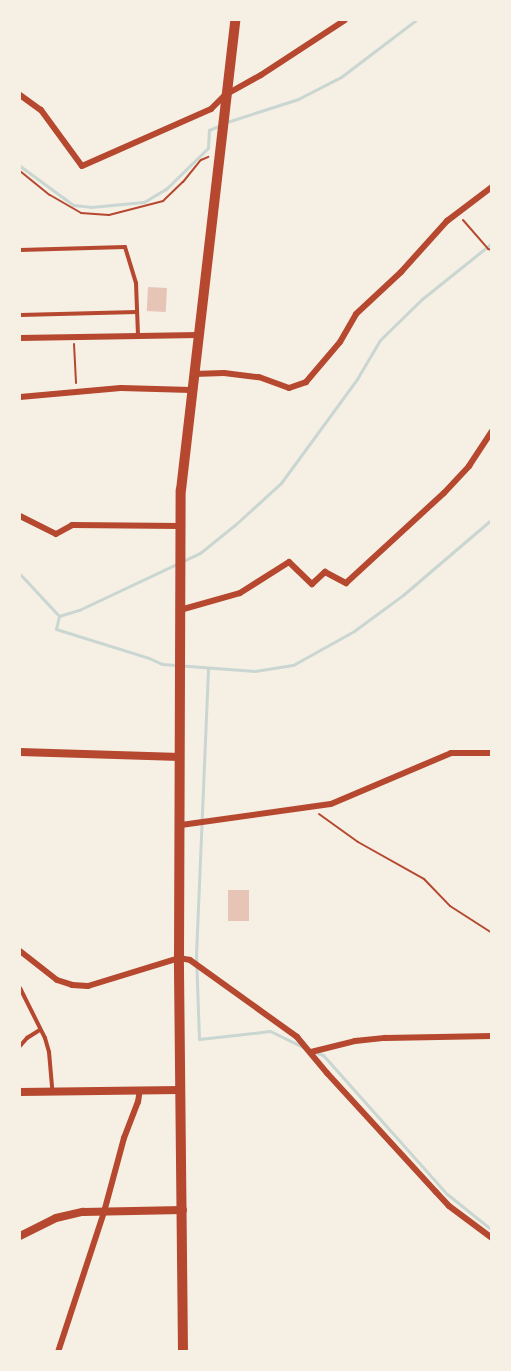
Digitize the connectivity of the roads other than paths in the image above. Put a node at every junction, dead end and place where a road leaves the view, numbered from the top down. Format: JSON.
{"nodes":[{"id":1,"x":234,"y":20,"type":"edge"},
{"id":2,"x":345,"y":20,"type":"edge"},
{"id":3,"x":20,"y":95,"type":"edge"},
{"id":4,"x":225,"y":95,"type":"junction"},
{"id":5,"x":492,"y":187,"type":"edge"},
{"id":6,"x":20,"y":250,"type":"edge"},
{"id":7,"x":137,"y":312,"type":"junction"},
{"id":8,"x":20,"y":315,"type":"edge"},
{"id":9,"x":198,"y":335,"type":"junction"},
{"id":10,"x":138,"y":336,"type":"junction"},
{"id":11,"x":20,"y":338,"type":"edge"},
{"id":12,"x":193,"y":374,"type":"junction"},
{"id":13,"x":191,"y":390,"type":"junction"},
{"id":14,"x":20,"y":396,"type":"edge"},
{"id":15,"x":492,"y":431,"type":"edge"},
{"id":16,"x":20,"y":516,"type":"edge"},
{"id":17,"x":180,"y":526,"type":"junction"},
{"id":18,"x":180,"y":610,"type":"junction"},
{"id":19,"x":20,"y":752,"type":"edge"},
{"id":20,"x":492,"y":753,"type":"edge"},
{"id":21,"x":180,"y":757,"type":"junction"},
{"id":22,"x":181,"y":825,"type":"junction"},
{"id":23,"x":20,"y":951,"type":"edge"},
{"id":24,"x":179,"y":958,"type":"junction"},
{"id":25,"x":20,"y":988,"type":"edge"},
{"id":26,"x":40,"y":1030,"type":"junction"},
{"id":27,"x":492,"y":1036,"type":"edge"},
{"id":28,"x":20,"y":1046,"type":"edge"},
{"id":29,"x":311,"y":1052,"type":"junction"},
{"id":30,"x":52,"y":1089,"type":"junction"},
{"id":31,"x":140,"y":1090,"type":"junction"},
{"id":32,"x":180,"y":1090,"type":"junction"},
{"id":33,"x":20,"y":1092,"type":"edge"},
{"id":34,"x":183,"y":1210,"type":"junction"},
{"id":35,"x":104,"y":1212,"type":"junction"},
{"id":36,"x":20,"y":1236,"type":"edge"},
{"id":37,"x":492,"y":1238,"type":"edge"},
{"id":38,"x":58,"y":1352,"type":"edge"},
{"id":39,"x":183,"y":1352,"type":"edge"}],
"edges":[{"from":1,"to":4,"type":"main road"},
{"from":2,"to":4,"type":"street"},
{"from":3,"to":4,"type":"street"},
{"from":4,"to":9,"type":"main road"},
{"from":5,"to":12,"type":"street"},
{"from":6,"to":7,"type":"lane"},
{"from":7,"to":8,"type":"lane"},
{"from":7,"to":10,"type":"lane"},
{"from":9,"to":10,"type":"street"},
{"from":9,"to":12,"type":"main road"},
{"from":10,"to":11,"type":"street"},
{"from":12,"to":13,"type":"main road"},
{"from":13,"to":14,"type":"street"},
{"from":13,"to":17,"type":"main road"},
{"from":15,"to":18,"type":"street"},
{"from":16,"to":17,"type":"street"},
{"from":17,"to":18,"type":"main road"},
{"from":18,"to":21,"type":"main road"},
{"from":19,"to":21,"type":"street"},
{"from":20,"to":22,"type":"street"},
{"from":21,"to":22,"type":"main road"},
{"from":22,"to":24,"type":"main road"},
{"from":23,"to":24,"type":"street"},
{"from":24,"to":29,"type":"street"},
{"from":24,"to":32,"type":"main road"},
{"from":25,"to":26,"type":"lane"},
{"from":26,"to":28,"type":"lane"},
{"from":26,"to":30,"type":"lane"},
{"from":27,"to":29,"type":"street"},
{"from":29,"to":37,"type":"street"},
{"from":30,"to":31,"type":"street"},
{"from":30,"to":33,"type":"street"},
{"from":31,"to":32,"type":"street"},
{"from":31,"to":35,"type":"street"},
{"from":32,"to":34,"type":"main road"},
{"from":34,"to":35,"type":"street"},
{"from":34,"to":39,"type":"main road"},
{"from":35,"to":36,"type":"street"},
{"from":35,"to":38,"type":"street"}]}
